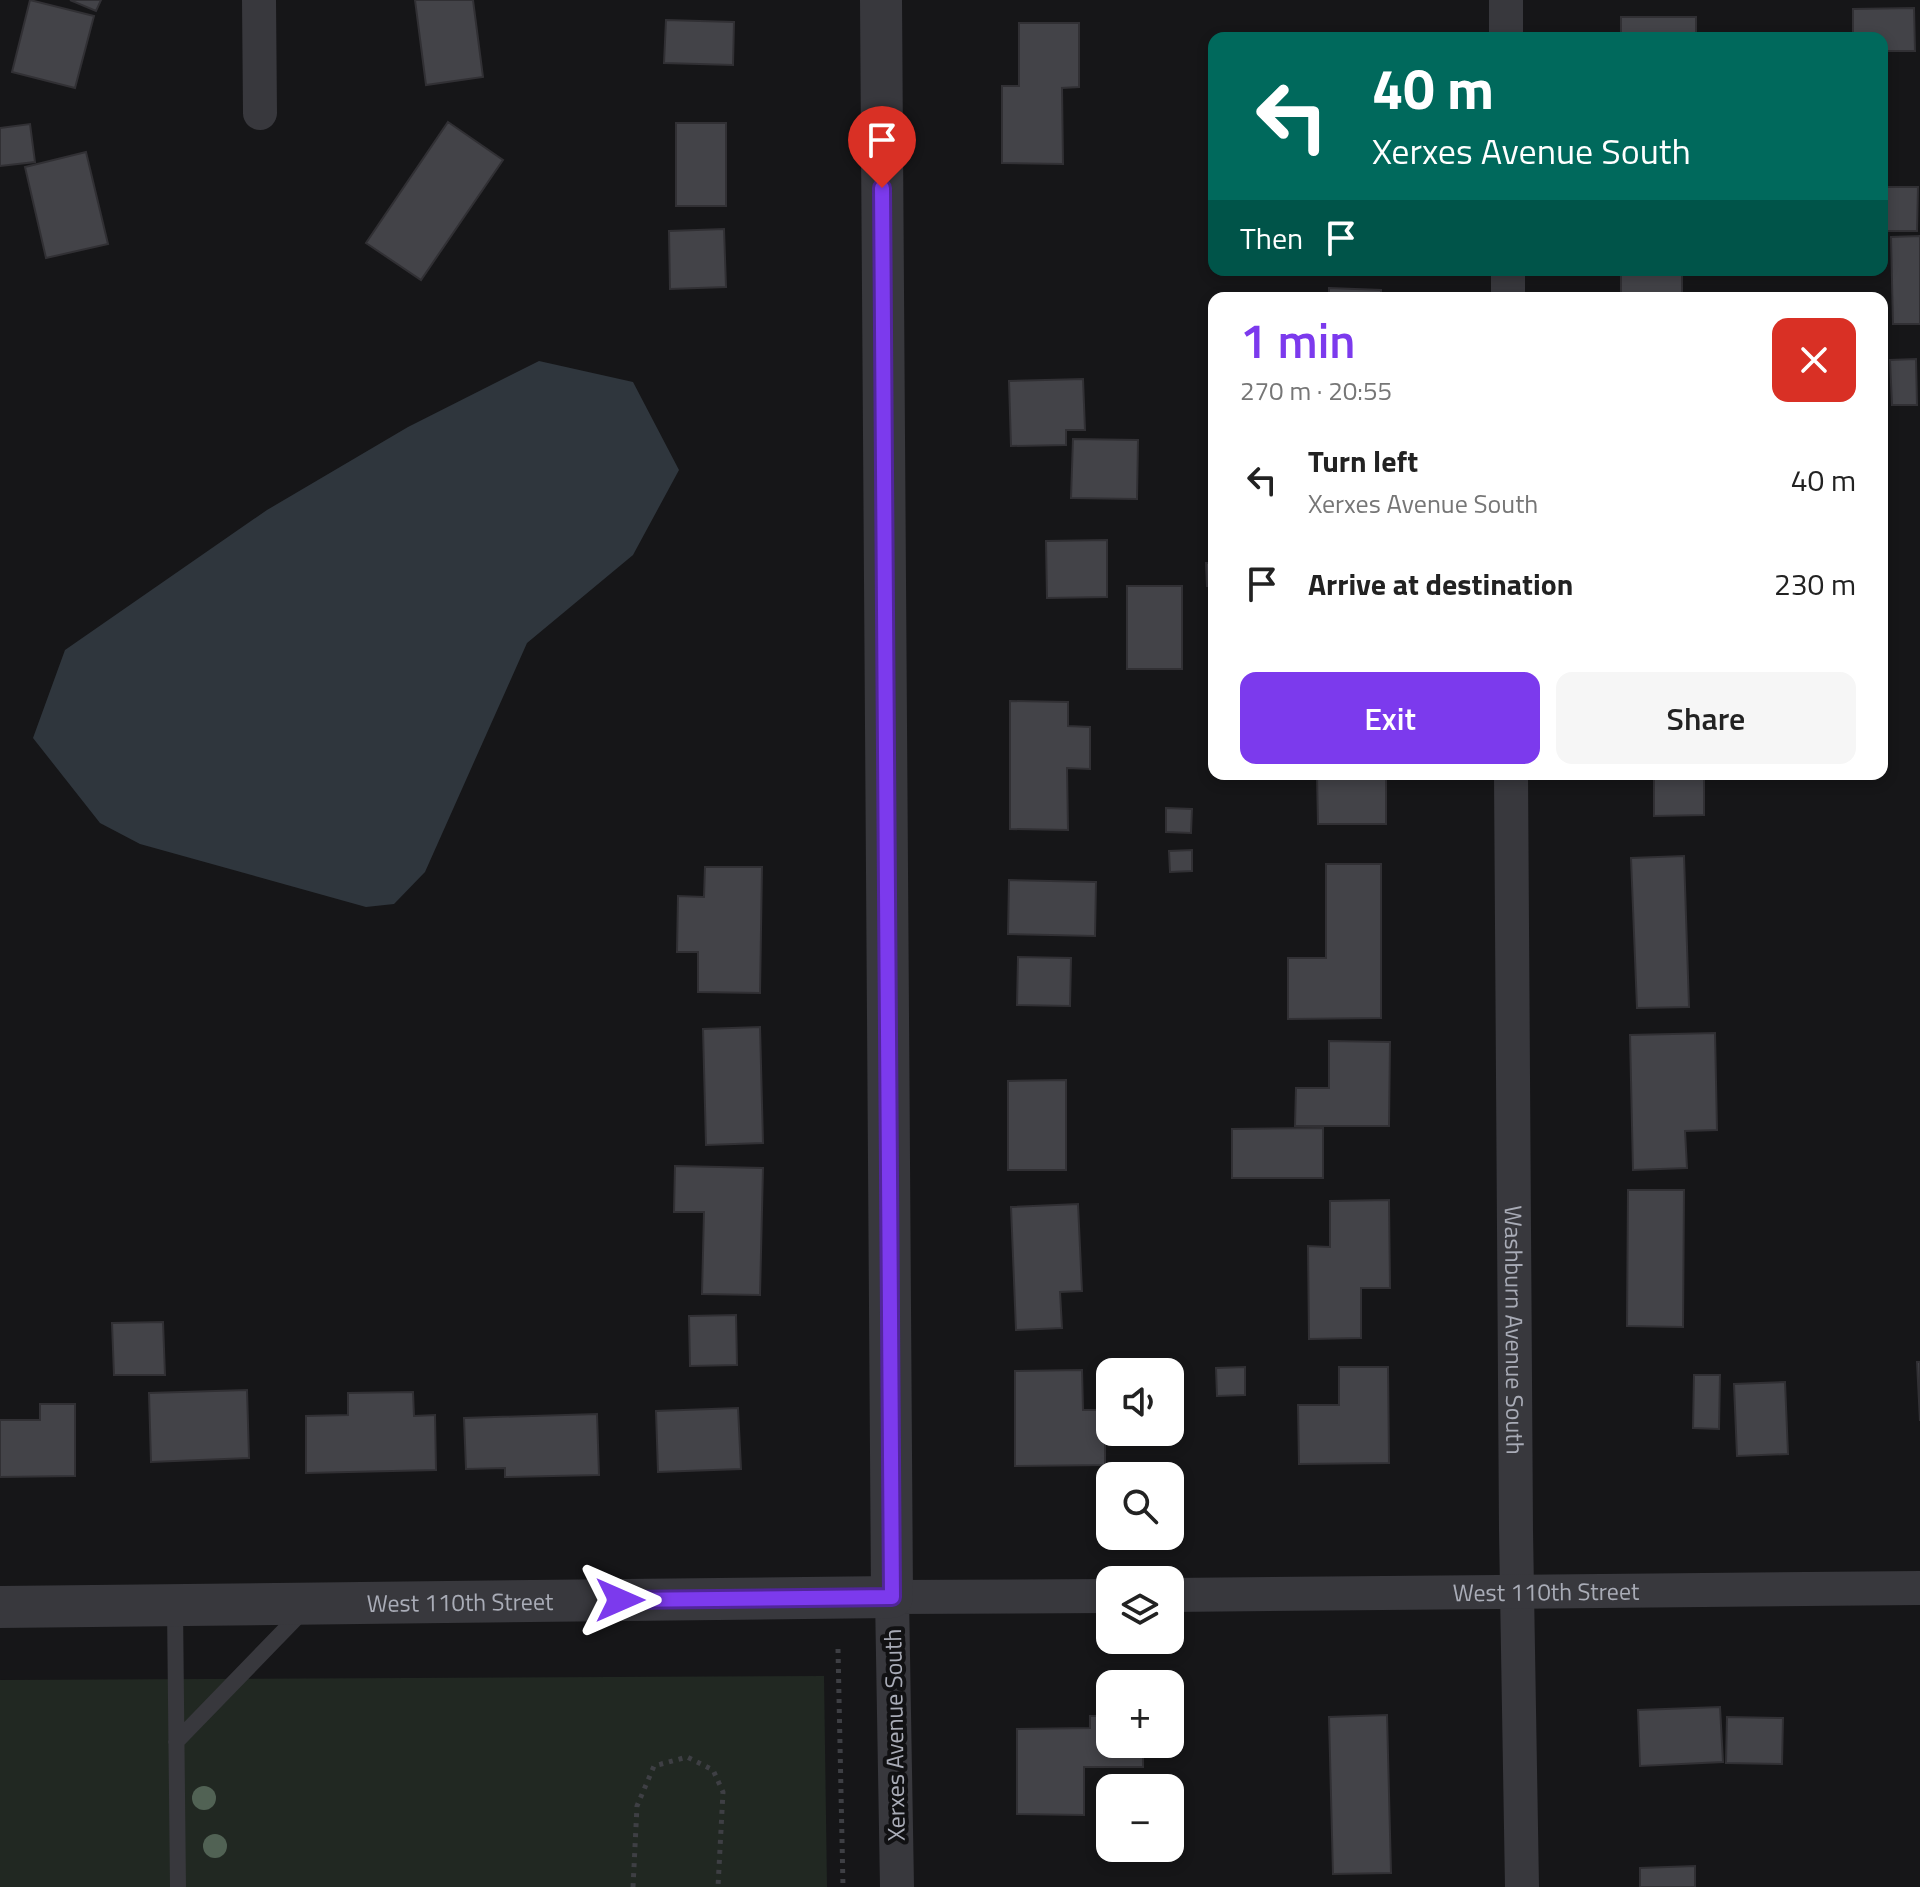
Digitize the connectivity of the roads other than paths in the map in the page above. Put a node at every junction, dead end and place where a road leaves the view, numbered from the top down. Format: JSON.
{"nodes":[{"id":1,"x":259,"y":0,"type":"edge"},
{"id":2,"x":881,"y":0,"type":"edge"},
{"id":3,"x":1506,"y":0,"type":"edge"},
{"id":4,"x":1506,"y":32,"type":"edge"},
{"id":5,"x":260,"y":113,"type":"dead end"},
{"id":6,"x":1511,"y":780,"type":"edge"},
{"id":7,"x":1920,"y":1588,"type":"edge"},
{"id":8,"x":1517,"y":1592,"type":"junction"},
{"id":9,"x":1184,"y":1595,"type":"edge"},
{"id":10,"x":1096,"y":1596,"type":"edge"},
{"id":11,"x":892,"y":1597,"type":"junction"},
{"id":12,"x":310,"y":1603,"type":"junction"},
{"id":13,"x":175,"y":1605,"type":"junction"},
{"id":14,"x":0,"y":1607,"type":"edge"},
{"id":15,"x":176,"y":1742,"type":"junction"},
{"id":16,"x":178,"y":1887,"type":"edge"},
{"id":17,"x":897,"y":1887,"type":"edge"},
{"id":18,"x":1522,"y":1887,"type":"edge"}],
"edges":[{"from":1,"to":5,"type":"street"},
{"from":2,"to":11,"type":"street","name":"Xerxes Avenue South"},
{"from":3,"to":4,"type":"street"},
{"from":6,"to":8,"type":"street","name":"Washburn Avenue South"},
{"from":7,"to":8,"type":"street","name":"West 110th Street"},
{"from":8,"to":9,"type":"street","name":"West 110th Street"},
{"from":8,"to":18,"type":"street","name":"Washburn Avenue South"},
{"from":10,"to":11,"type":"street","name":"West 110th Street"},
{"from":11,"to":12,"type":"street","name":"West 110th Street"},
{"from":11,"to":17,"type":"street","name":"Xerxes Avenue South"},
{"from":12,"to":13,"type":"street","name":"West 110th Street"},
{"from":12,"to":15,"type":"lane"},
{"from":13,"to":14,"type":"street","name":"West 110th Street"},
{"from":13,"to":15,"type":"lane"},
{"from":15,"to":16,"type":"lane"}]}
